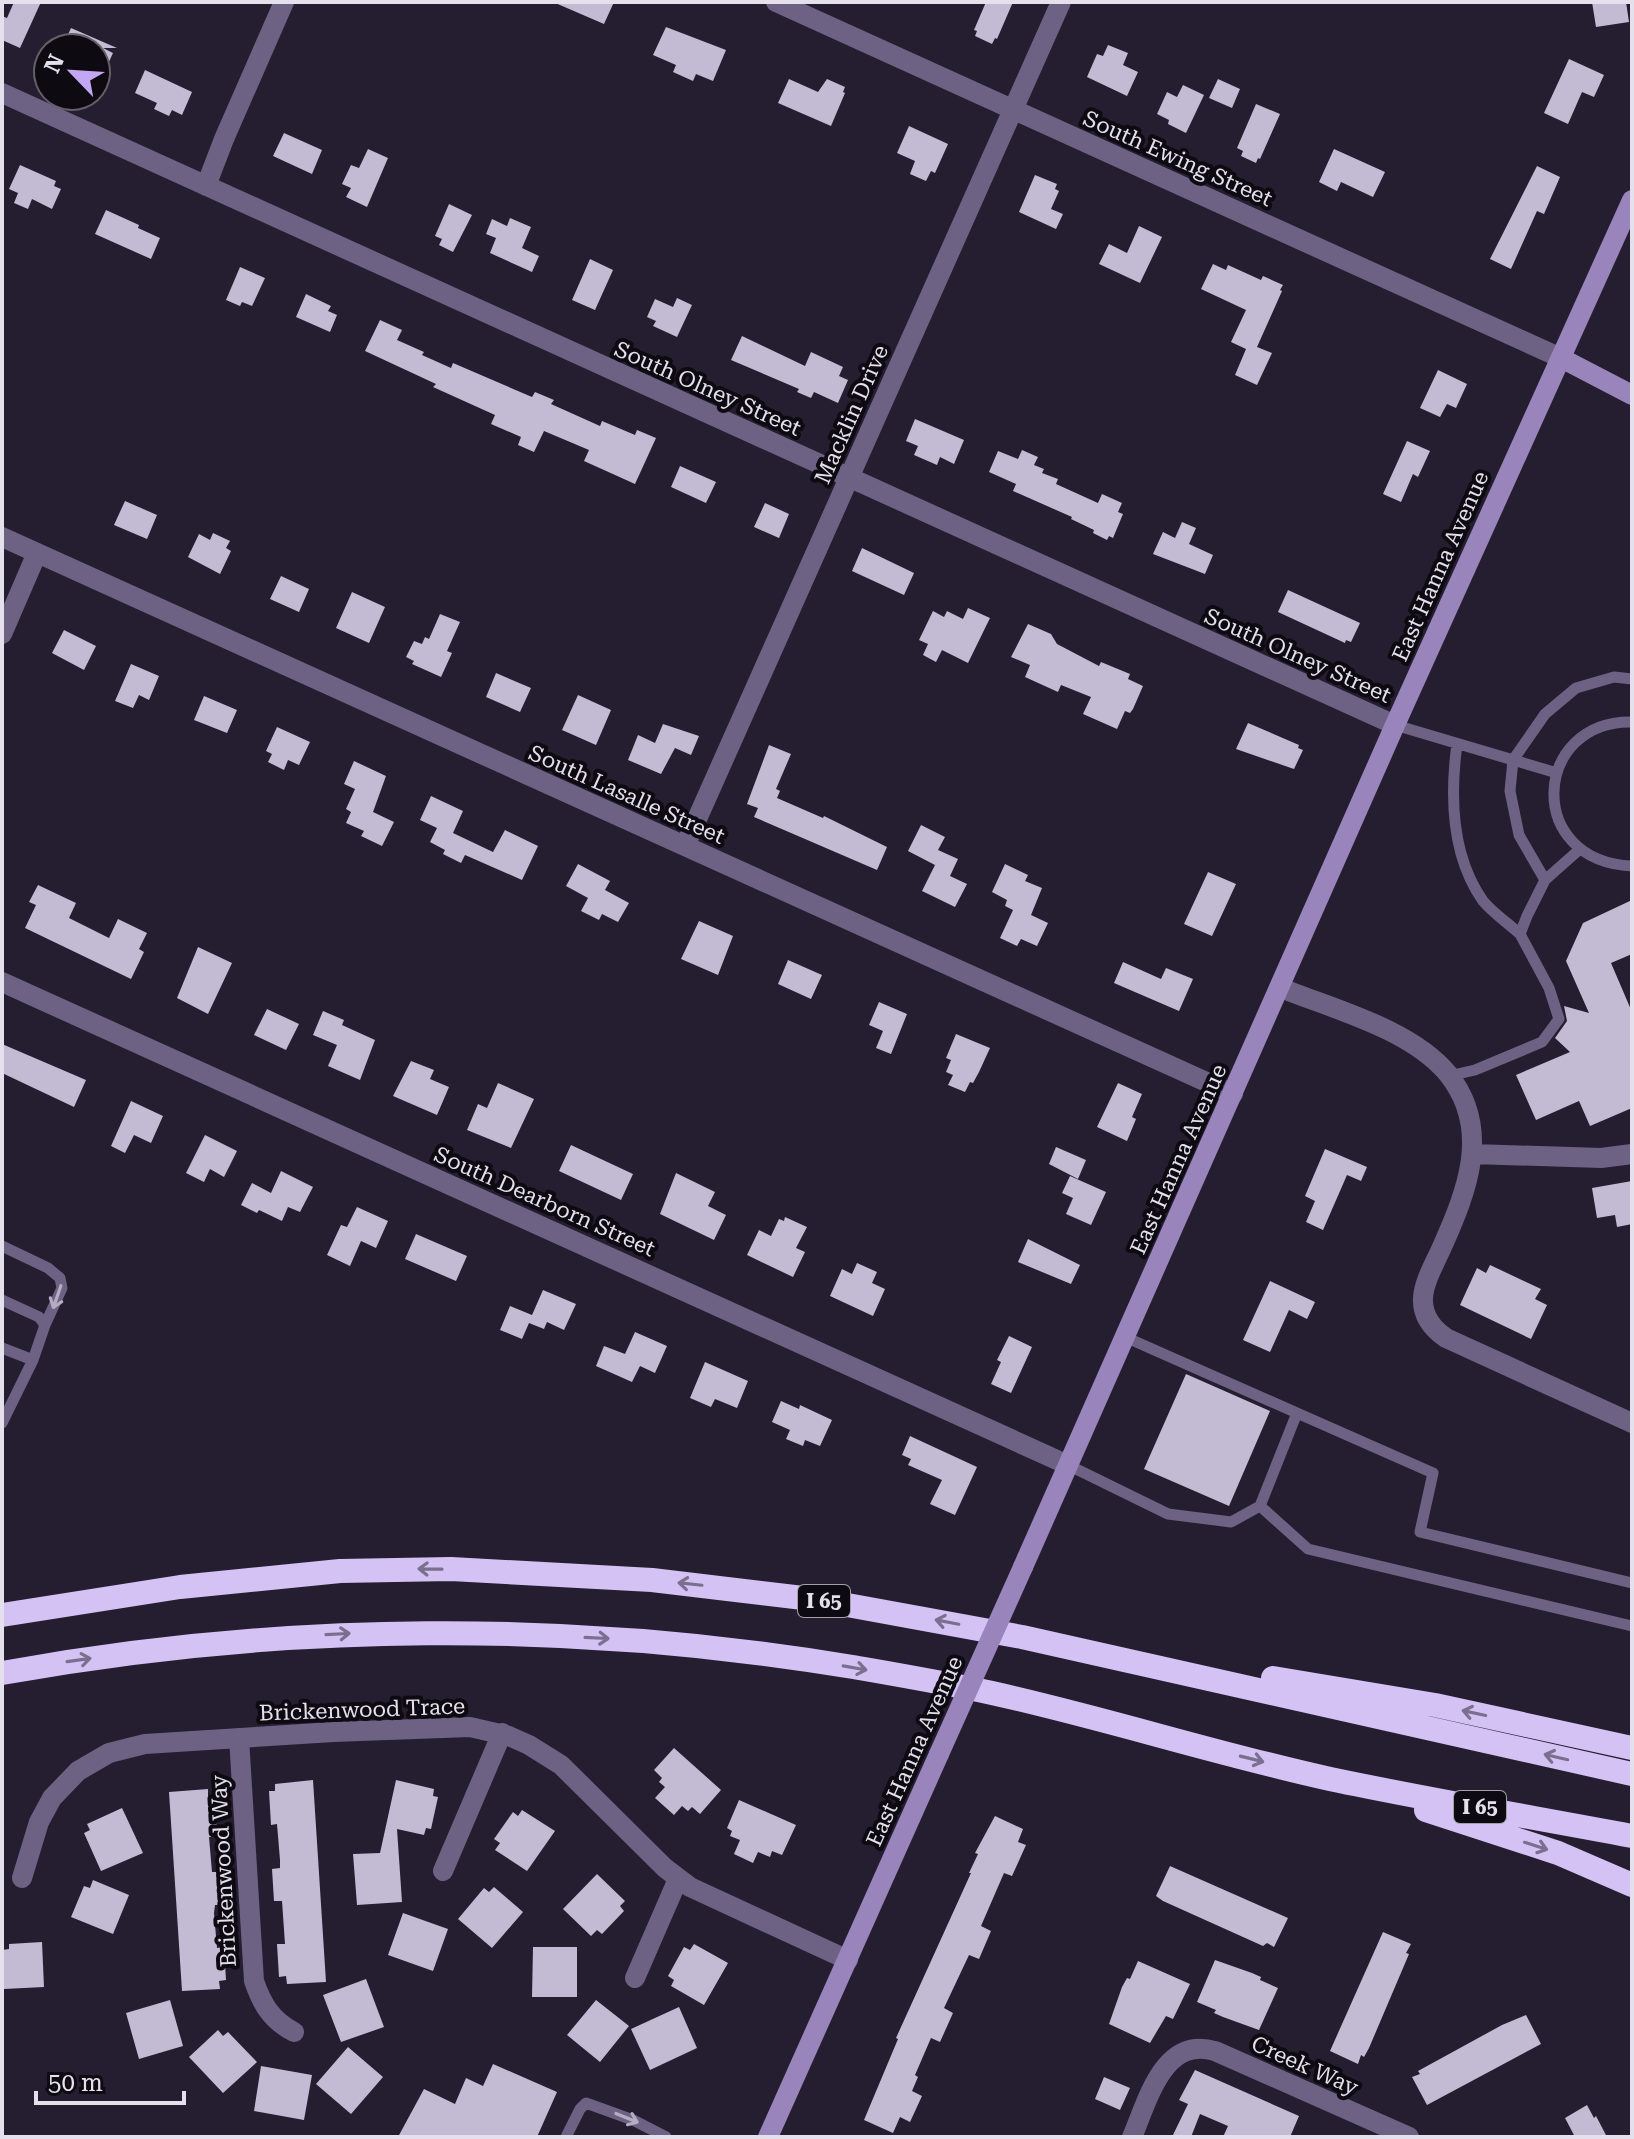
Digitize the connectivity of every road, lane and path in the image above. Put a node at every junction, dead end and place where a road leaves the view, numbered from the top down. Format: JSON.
{"nodes":[{"id":1,"x":284,"y":2,"type":"edge"},
{"id":2,"x":776,"y":2,"type":"edge"},
{"id":3,"x":1061,"y":2,"type":"edge"},
{"id":4,"x":2,"y":93,"type":"edge"},
{"id":5,"x":1012,"y":110,"type":"junction"},
{"id":6,"x":206,"y":186,"type":"junction"},
{"id":7,"x":1632,"y":200,"type":"edge"},
{"id":8,"x":1561,"y":358,"type":"junction"},
{"id":9,"x":1632,"y":395,"type":"edge"},
{"id":10,"x":848,"y":478,"type":"junction"},
{"id":11,"x":2,"y":537,"type":"edge"},
{"id":12,"x":37,"y":553,"type":"junction"},
{"id":13,"x":2,"y":634,"type":"edge"},
{"id":14,"x":1632,"y":679,"type":"edge"},
{"id":15,"x":1632,"y":722,"type":"edge"},
{"id":16,"x":1395,"y":725,"type":"junction"},
{"id":17,"x":1457,"y":744,"type":"junction"},
{"id":18,"x":1513,"y":760,"type":"junction"},
{"id":19,"x":1557,"y":773,"type":"junction"},
{"id":20,"x":685,"y":846,"type":"junction"},
{"id":21,"x":1580,"y":849,"type":"junction"},
{"id":22,"x":1632,"y":866,"type":"edge"},
{"id":23,"x":1545,"y":880,"type":"junction"},
{"id":24,"x":1520,"y":934,"type":"junction"},
{"id":25,"x":2,"y":982,"type":"edge"},
{"id":26,"x":1281,"y":988,"type":"junction"},
{"id":27,"x":1449,"y":1076,"type":"junction"},
{"id":28,"x":1233,"y":1094,"type":"junction"},
{"id":29,"x":1473,"y":1154,"type":"junction"},
{"id":30,"x":1632,"y":1154,"type":"edge"},
{"id":31,"x":2,"y":1246,"type":"edge"},
{"id":32,"x":2,"y":1300,"type":"edge"},
{"id":33,"x":45,"y":1325,"type":"junction"},
{"id":34,"x":1125,"y":1337,"type":"junction"},
{"id":35,"x":2,"y":1348,"type":"edge"},
{"id":36,"x":33,"y":1360,"type":"junction"},
{"id":37,"x":5,"y":1409,"type":"edge"},
{"id":38,"x":1297,"y":1413,"type":"junction"},
{"id":39,"x":2,"y":1423,"type":"edge"},
{"id":40,"x":1632,"y":1423,"type":"edge"},
{"id":41,"x":1068,"y":1465,"type":"junction"},
{"id":42,"x":1260,"y":1506,"type":"junction"},
{"id":43,"x":1632,"y":1583,"type":"edge"},
{"id":44,"x":2,"y":1615,"type":"edge"},
{"id":45,"x":1632,"y":1626,"type":"edge"},
{"id":46,"x":1022,"y":1637,"type":"junction"},
{"id":47,"x":2,"y":1673,"type":"edge"},
{"id":48,"x":502,"y":1733,"type":"junction"},
{"id":49,"x":239,"y":1738,"type":"junction"},
{"id":50,"x":1632,"y":1748,"type":"edge"},
{"id":51,"x":1632,"y":1774,"type":"edge"},
{"id":52,"x":1329,"y":1778,"type":"junction"},
{"id":53,"x":1632,"y":1836,"type":"edge"},
{"id":54,"x":443,"y":1871,"type":"dead end"},
{"id":55,"x":22,"y":1878,"type":"dead end"},
{"id":56,"x":678,"y":1879,"type":"junction"},
{"id":57,"x":1632,"y":1885,"type":"edge"},
{"id":58,"x":848,"y":1960,"type":"junction"},
{"id":59,"x":635,"y":1978,"type":"dead end"},
{"id":60,"x":294,"y":2032,"type":"dead end"},
{"id":61,"x":566,"y":2137,"type":"edge"},
{"id":62,"x":666,"y":2137,"type":"edge"},
{"id":63,"x":768,"y":2137,"type":"edge"},
{"id":64,"x":1132,"y":2137,"type":"edge"},
{"id":65,"x":1409,"y":2137,"type":"edge"}],
"edges":[{"from":1,"to":6,"type":"street"},
{"from":2,"to":5,"type":"street","name":"South Ewing Street"},
{"from":3,"to":5,"type":"street","name":"Macklin Drive"},
{"from":4,"to":6,"type":"street","name":"South Olney Street"},
{"from":5,"to":8,"type":"street","name":"South Ewing Street"},
{"from":5,"to":10,"type":"street","name":"Macklin Drive"},
{"from":6,"to":10,"type":"street","name":"South Olney Street"},
{"from":7,"to":8,"type":"main road","name":"East Hanna Avenue"},
{"from":8,"to":9,"type":"main road"},
{"from":8,"to":16,"type":"main road","name":"East Hanna Avenue"},
{"from":10,"to":16,"type":"street","name":"South Olney Street"},
{"from":10,"to":20,"type":"street","name":"Macklin Drive"},
{"from":11,"to":12,"type":"street","name":"South Lasalle Street"},
{"from":12,"to":13,"type":"street"},
{"from":12,"to":20,"type":"street","name":"South Lasalle Street"},
{"from":14,"to":18,"type":"lane"},
{"from":15,"to":19,"type":"lane"},
{"from":16,"to":17,"type":"lane"},
{"from":16,"to":26,"type":"main road","name":"East Hanna Avenue"},
{"from":17,"to":18,"type":"lane"},
{"from":17,"to":24,"type":"lane"},
{"from":18,"to":19,"type":"lane"},
{"from":18,"to":23,"type":"lane"},
{"from":19,"to":21,"type":"lane"},
{"from":20,"to":28,"type":"street","name":"South Lasalle Street"},
{"from":21,"to":22,"type":"lane"},
{"from":21,"to":23,"type":"lane"},
{"from":23,"to":24,"type":"lane"},
{"from":24,"to":27,"type":"lane"},
{"from":25,"to":41,"type":"street","name":"South Dearborn Street"},
{"from":26,"to":27,"type":"street"},
{"from":26,"to":28,"type":"main road","name":"East Hanna Avenue"},
{"from":27,"to":29,"type":"street"},
{"from":28,"to":34,"type":"main road","name":"East Hanna Avenue"},
{"from":29,"to":30,"type":"street"},
{"from":29,"to":40,"type":"street"},
{"from":31,"to":33,"type":"lane","one_way":true},
{"from":32,"to":33,"type":"lane"},
{"from":33,"to":36,"type":"lane"},
{"from":34,"to":38,"type":"lane"},
{"from":34,"to":41,"type":"main road","name":"East Hanna Avenue"},
{"from":35,"to":36,"type":"lane"},
{"from":36,"to":37,"type":"lane"},
{"from":37,"to":39,"type":"lane"},
{"from":38,"to":42,"type":"lane"},
{"from":38,"to":43,"type":"lane"},
{"from":41,"to":42,"type":"lane"},
{"from":41,"to":58,"type":"main road","name":"East Hanna Avenue","bridge":true},
{"from":42,"to":45,"type":"lane"},
{"from":46,"to":44,"type":"highway","number":"I 65","one_way":true},
{"from":50,"to":46,"type":"highway","one_way":true},
{"from":51,"to":46,"type":"highway","number":"I 65","one_way":true},
{"from":47,"to":52,"type":"highway","number":"I 65","one_way":true},
{"from":48,"to":49,"type":"street","name":"Brickenwood Trace"},
{"from":48,"to":54,"type":"street"},
{"from":48,"to":56,"type":"street","name":"Brickenwood Trace"},
{"from":49,"to":55,"type":"street","name":"Brickenwood Trace"},
{"from":49,"to":60,"type":"street","name":"Brickenwood Way"},
{"from":52,"to":53,"type":"highway","number":"I 65"},
{"from":52,"to":57,"type":"highway","one_way":true},
{"from":56,"to":58,"type":"street","name":"Brickenwood Trace"},
{"from":56,"to":59,"type":"street"},
{"from":58,"to":63,"type":"main road","name":"East Hanna Avenue"},
{"from":61,"to":62,"type":"lane","one_way":true},
{"from":64,"to":65,"type":"street","name":"Creek Way"}]}
